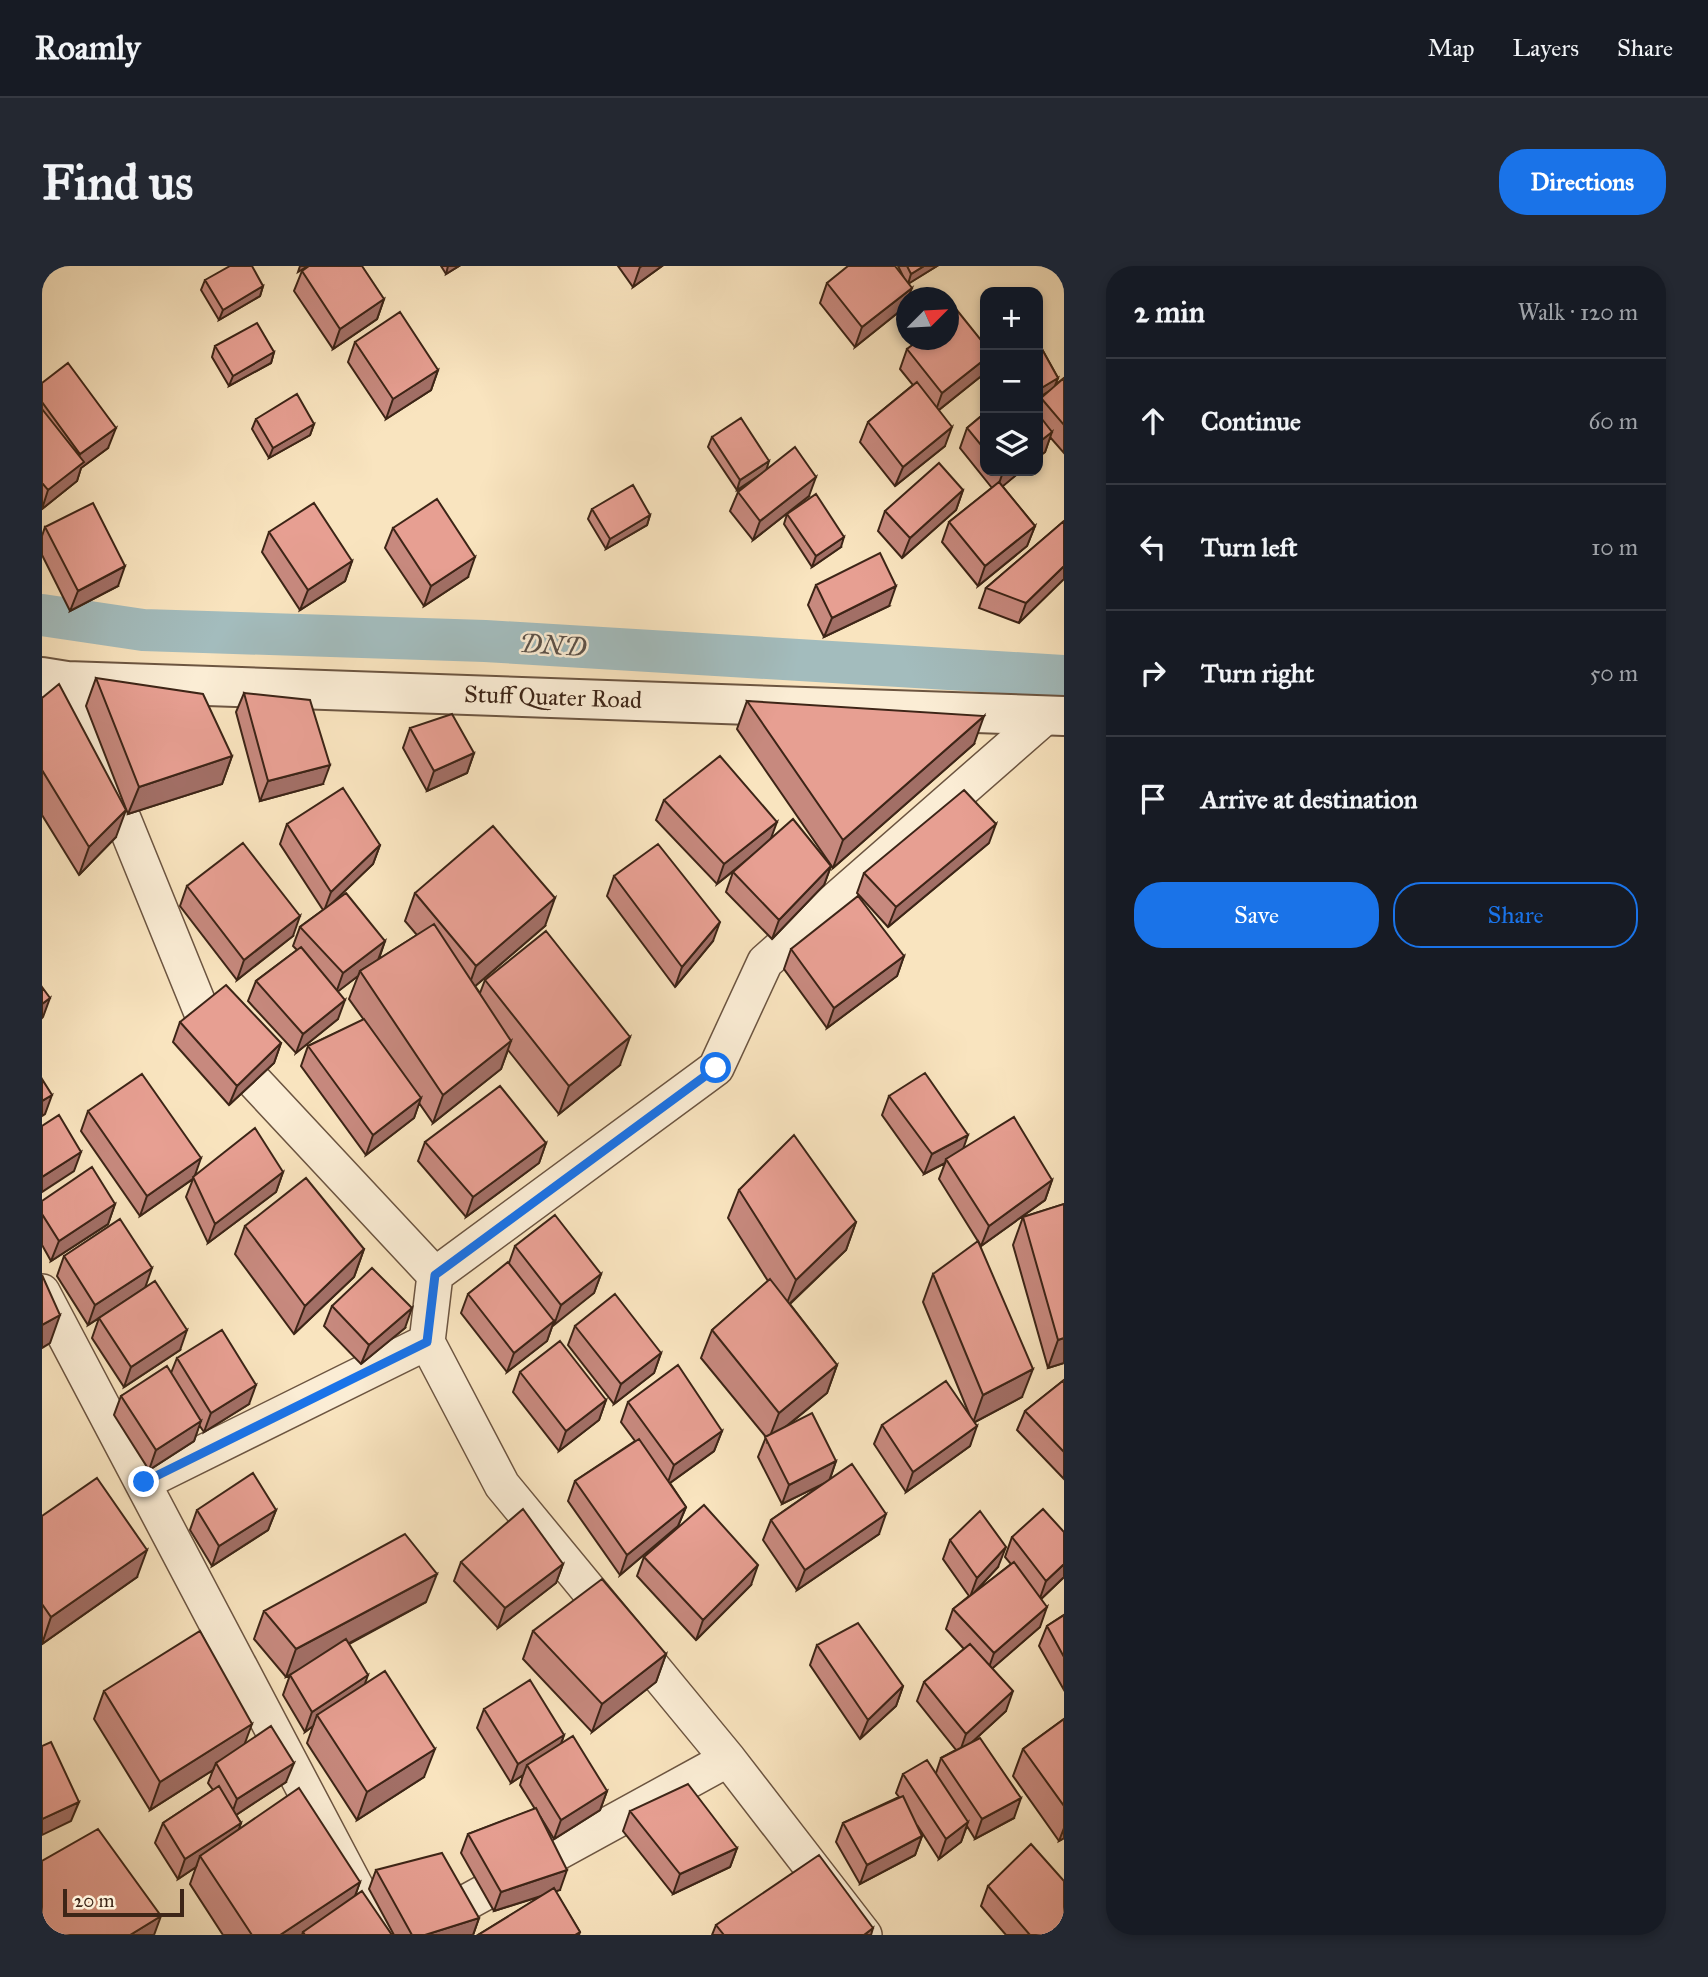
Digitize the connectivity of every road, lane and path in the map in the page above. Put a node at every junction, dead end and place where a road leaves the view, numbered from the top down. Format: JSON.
{"nodes":[{"id":1,"x":55,"y":679,"type":"edge"},
{"id":2,"x":1056,"y":715,"type":"edge"},
{"id":3,"x":435,"y":1275,"type":"junction"},
{"id":4,"x":42,"y":1292,"type":"edge"},
{"id":5,"x":427,"y":1342,"type":"junction"},
{"id":6,"x":144,"y":1482,"type":"junction"},
{"id":7,"x":728,"y":1759,"type":"junction"},
{"id":8,"x":382,"y":1935,"type":"edge"},
{"id":9,"x":407,"y":1935,"type":"edge"},
{"id":10,"x":864,"y":1935,"type":"edge"}],
"edges":[{"from":1,"to":2,"type":"street","name":"Stuff Quater Road"},
{"from":1,"to":3,"type":"street"},
{"from":2,"to":3,"type":"street"},
{"from":3,"to":5,"type":"street"},
{"from":4,"to":6,"type":"street"},
{"from":5,"to":6,"type":"street"},
{"from":5,"to":7,"type":"street"},
{"from":6,"to":8,"type":"street"},
{"from":7,"to":9,"type":"street"},
{"from":7,"to":10,"type":"street"}]}
